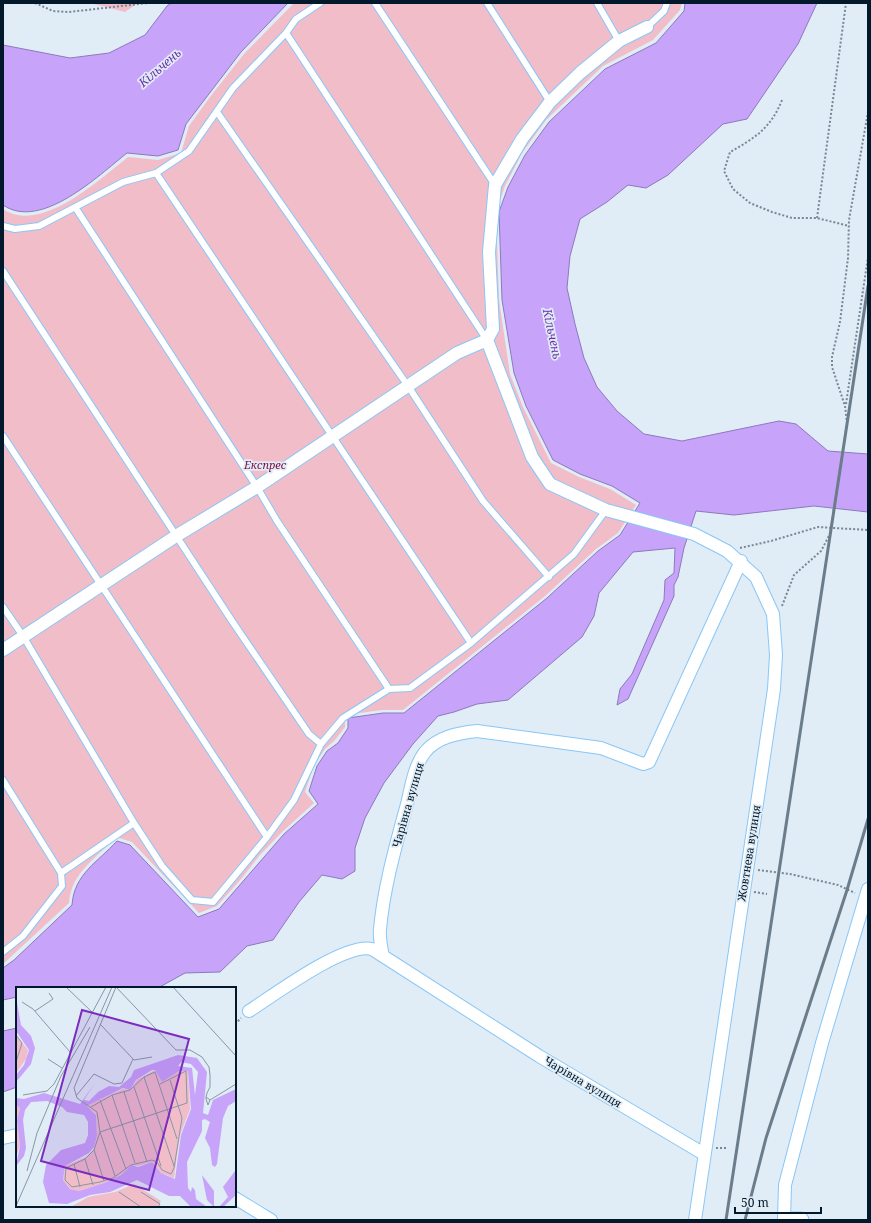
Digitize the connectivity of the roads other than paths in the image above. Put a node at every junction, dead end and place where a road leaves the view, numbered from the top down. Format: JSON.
{"nodes":[{"id":1,"x":320,"y":3,"type":"edge"},
{"id":2,"x":375,"y":3,"type":"edge"},
{"id":3,"x":487,"y":3,"type":"edge"},
{"id":4,"x":597,"y":3,"type":"edge"},
{"id":5,"x":667,"y":3,"type":"edge"},
{"id":6,"x":647,"y":27,"type":"joint"},
{"id":7,"x":286,"y":33,"type":"junction"},
{"id":8,"x":619,"y":41,"type":"junction"},
{"id":9,"x":550,"y":102,"type":"junction"},
{"id":10,"x":217,"y":112,"type":"junction"},
{"id":11,"x":156,"y":173,"type":"junction"},
{"id":12,"x":495,"y":185,"type":"junction"},
{"id":13,"x":75,"y":206,"type":"junction"},
{"id":14,"x":3,"y":226,"type":"edge"},
{"id":15,"x":3,"y":271,"type":"edge"},
{"id":16,"x":487,"y":340,"type":"junction"},
{"id":17,"x":408,"y":386,"type":"junction"},
{"id":18,"x":3,"y":436,"type":"edge"},
{"id":19,"x":331,"y":436,"type":"junction"},
{"id":20,"x":257,"y":486,"type":"junction"},
{"id":21,"x":612,"y":512,"type":"junction"},
{"id":22,"x":176,"y":536,"type":"junction"},
{"id":23,"x":741,"y":561,"type":"junction"},
{"id":24,"x":549,"y":577,"type":"junction"},
{"id":25,"x":101,"y":586,"type":"junction"},
{"id":26,"x":3,"y":607,"type":"edge"},
{"id":27,"x":23,"y":636,"type":"junction"},
{"id":28,"x":471,"y":643,"type":"junction"},
{"id":29,"x":3,"y":650,"type":"edge"},
{"id":30,"x":390,"y":689,"type":"junction"},
{"id":31,"x":321,"y":744,"type":"junction"},
{"id":32,"x":3,"y":780,"type":"edge"},
{"id":33,"x":134,"y":823,"type":"junction"},
{"id":34,"x":267,"y":837,"type":"junction"},
{"id":35,"x":61,"y":874,"type":"junction"},
{"id":36,"x":867,"y":893,"type":"edge"},
{"id":37,"x":3,"y":952,"type":"edge"},
{"id":38,"x":383,"y":956,"type":"junction"},
{"id":39,"x":249,"y":1011,"type":"dead end"},
{"id":40,"x":16,"y":1135,"type":"edge"},
{"id":41,"x":3,"y":1138,"type":"edge"},
{"id":42,"x":708,"y":1150,"type":"junction"},
{"id":43,"x":236,"y":1199,"type":"edge"},
{"id":44,"x":271,"y":1220,"type":"edge"},
{"id":45,"x":695,"y":1220,"type":"edge"},
{"id":46,"x":784,"y":1220,"type":"edge"},
{"id":47,"x":788,"y":1220,"type":"edge"},
{"id":48,"x":801,"y":1220,"type":"edge"}],
"edges":[{"from":1,"to":7,"type":"lane"},
{"from":2,"to":12,"type":"lane"},
{"from":3,"to":9,"type":"lane"},
{"from":4,"to":8,"type":"lane"},
{"from":5,"to":6,"type":"lane"},
{"from":6,"to":8,"type":"street"},
{"from":7,"to":10,"type":"lane"},
{"from":7,"to":16,"type":"lane"},
{"from":8,"to":9,"type":"street"},
{"from":9,"to":12,"type":"street"},
{"from":10,"to":11,"type":"lane"},
{"from":10,"to":17,"type":"lane"},
{"from":11,"to":13,"type":"lane"},
{"from":11,"to":19,"type":"lane"},
{"from":12,"to":16,"type":"street"},
{"from":13,"to":14,"type":"lane"},
{"from":13,"to":20,"type":"lane"},
{"from":15,"to":22,"type":"lane"},
{"from":16,"to":17,"type":"street"},
{"from":16,"to":21,"type":"street","name":"Жовтнева вулиця"},
{"from":17,"to":19,"type":"street"},
{"from":17,"to":24,"type":"lane"},
{"from":18,"to":25,"type":"lane"},
{"from":19,"to":20,"type":"street"},
{"from":19,"to":28,"type":"lane"},
{"from":20,"to":22,"type":"street"},
{"from":20,"to":30,"type":"lane"},
{"from":21,"to":23,"type":"street","name":"Жовтнева вулиця"},
{"from":21,"to":24,"type":"lane"},
{"from":22,"to":25,"type":"street"},
{"from":22,"to":31,"type":"lane"},
{"from":23,"to":38,"type":"street","name":"Чарівна вулиця"},
{"from":23,"to":42,"type":"street","name":"Жовтнева вулиця"},
{"from":24,"to":28,"type":"lane"},
{"from":25,"to":27,"type":"street"},
{"from":25,"to":34,"type":"lane"},
{"from":26,"to":27,"type":"lane"},
{"from":27,"to":29,"type":"street"},
{"from":27,"to":33,"type":"lane"},
{"from":28,"to":30,"type":"lane"},
{"from":30,"to":31,"type":"lane"},
{"from":31,"to":34,"type":"lane"},
{"from":32,"to":35,"type":"lane"},
{"from":33,"to":34,"type":"lane"},
{"from":33,"to":35,"type":"lane"},
{"from":35,"to":37,"type":"lane"},
{"from":36,"to":46,"type":"street"},
{"from":38,"to":39,"type":"street","name":"Чарівна вулиця"},
{"from":38,"to":42,"type":"street","name":"Чарівна вулиця"},
{"from":40,"to":41,"type":"street"},
{"from":42,"to":45,"type":"street","name":"Жовтнева вулиця"},
{"from":43,"to":44,"type":"street"},
{"from":47,"to":48,"type":"street"}]}
